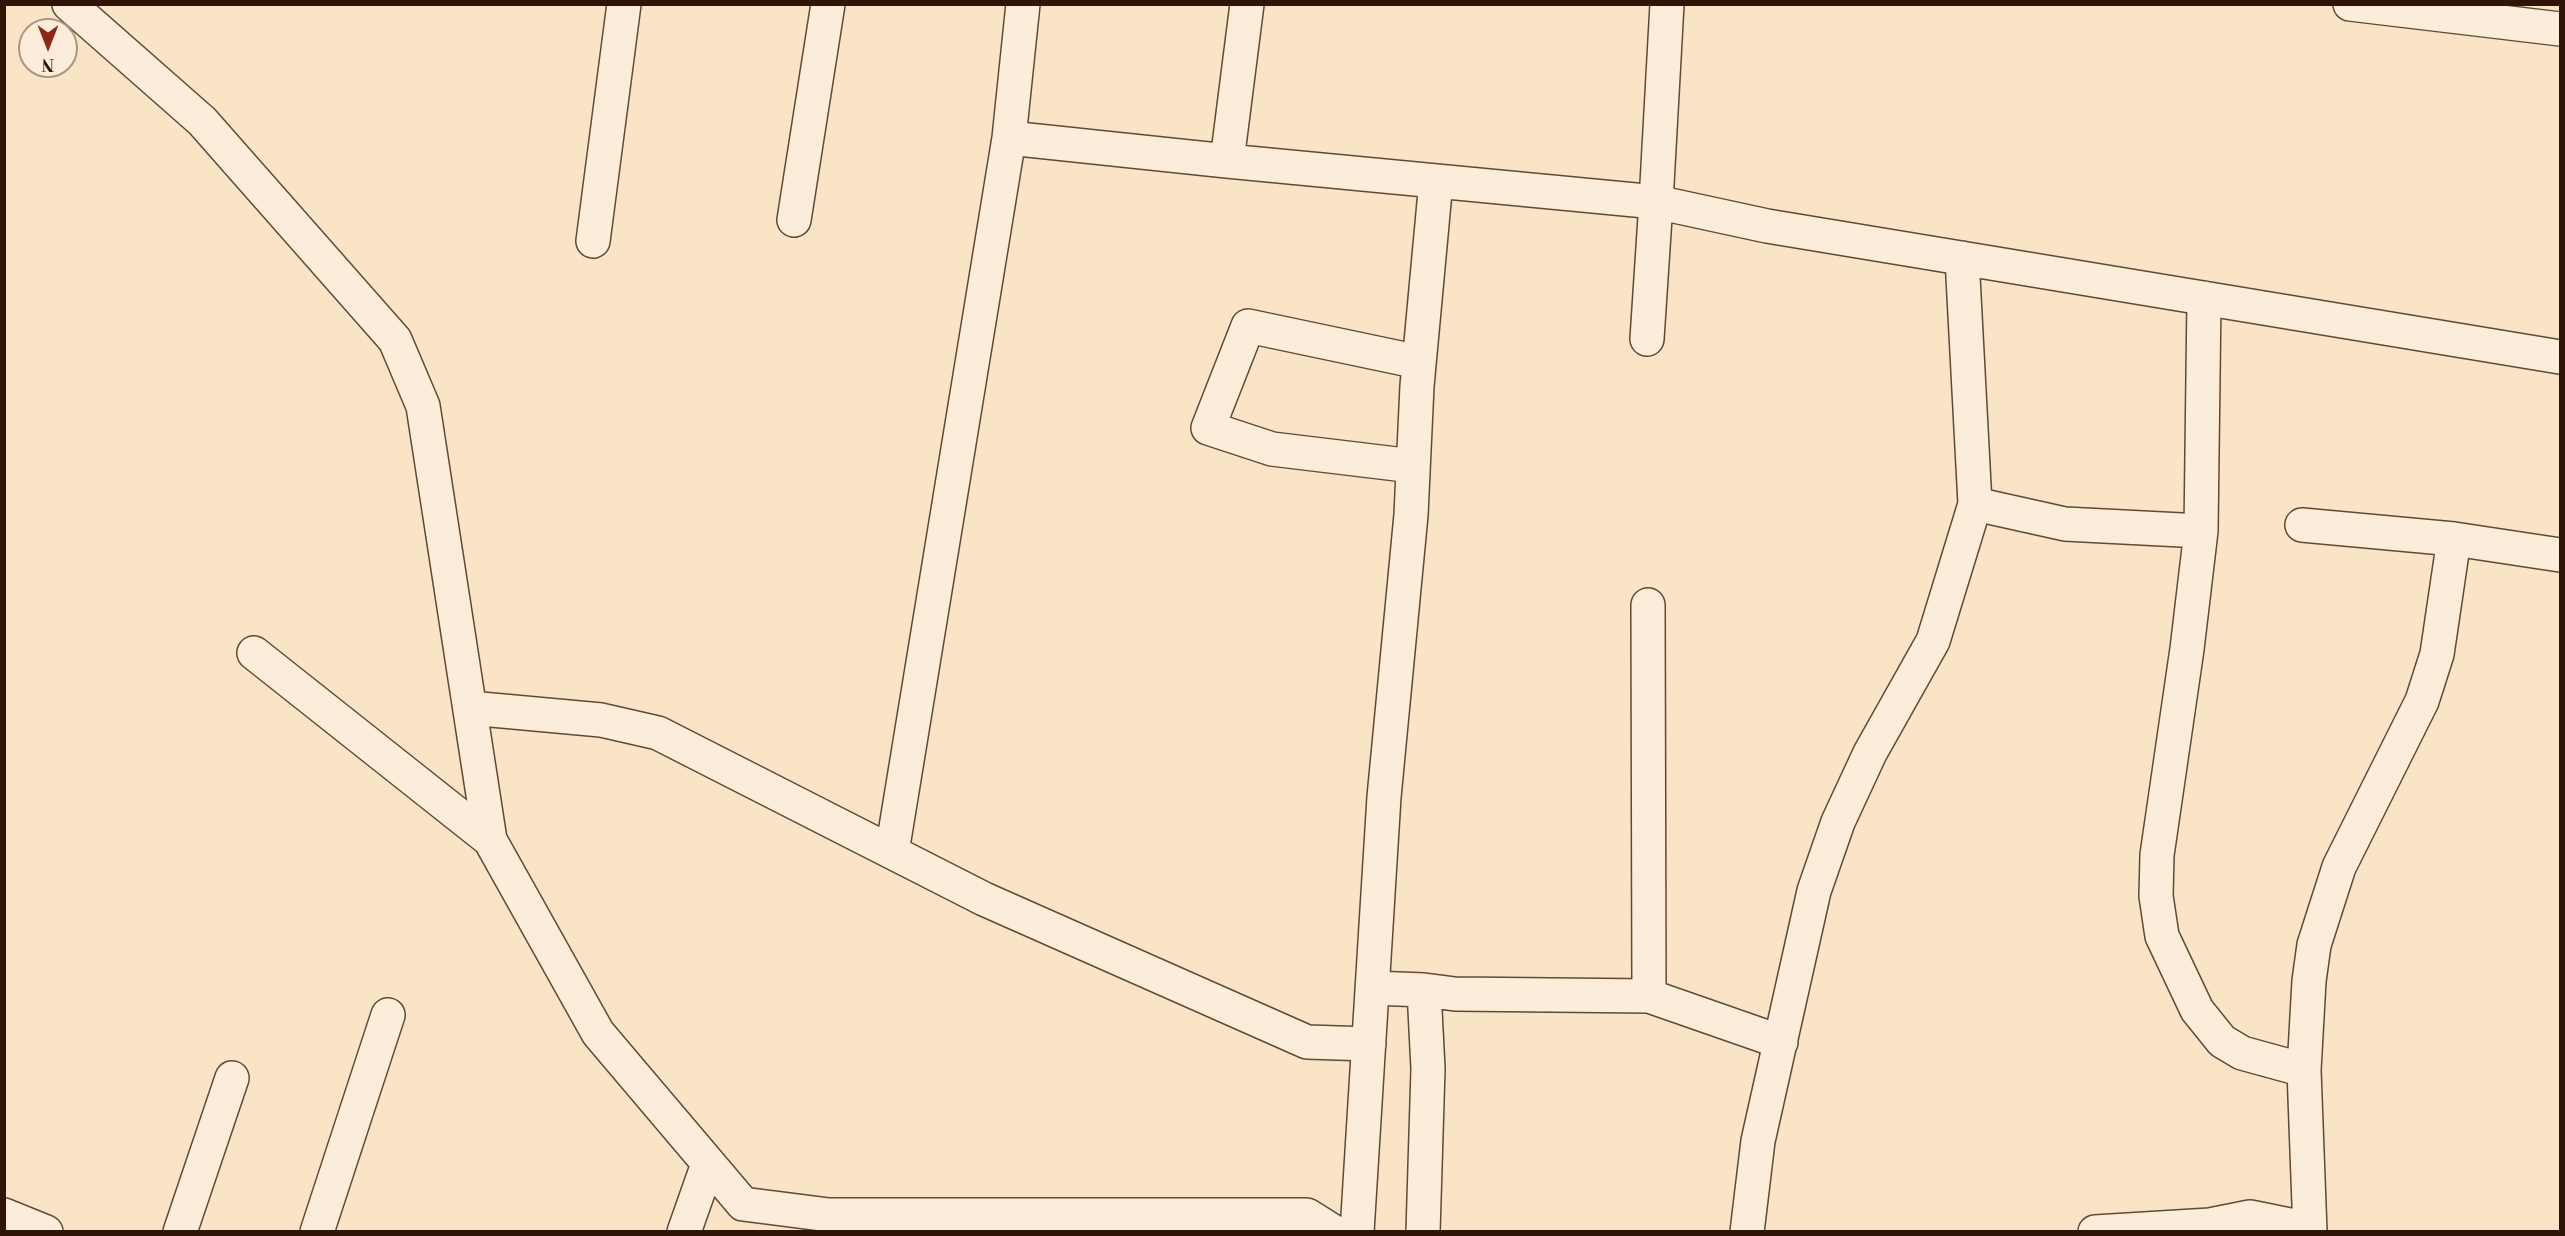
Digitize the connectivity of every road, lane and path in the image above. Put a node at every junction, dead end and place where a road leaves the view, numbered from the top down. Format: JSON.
{"nodes":[{"id":1,"x":69,"y":4,"type":"edge"},
{"id":2,"x":624,"y":4,"type":"edge"},
{"id":3,"x":828,"y":4,"type":"edge"},
{"id":4,"x":1023,"y":4,"type":"edge"},
{"id":5,"x":1247,"y":4,"type":"edge"},
{"id":6,"x":1667,"y":4,"type":"edge"},
{"id":7,"x":2350,"y":4,"type":"edge"},
{"id":8,"x":2560,"y":24,"type":"edge"},
{"id":9,"x":2560,"y":29,"type":"edge"},
{"id":10,"x":1009,"y":138,"type":"junction"},
{"id":11,"x":1227,"y":161,"type":"junction"},
{"id":12,"x":1436,"y":181,"type":"junction"},
{"id":13,"x":1656,"y":202,"type":"junction"},
{"id":14,"x":794,"y":219,"type":"dead end"},
{"id":15,"x":593,"y":241,"type":"dead end"},
{"id":16,"x":1962,"y":258,"type":"junction"},
{"id":17,"x":2204,"y":298,"type":"junction"},
{"id":18,"x":1647,"y":339,"type":"dead end"},
{"id":19,"x":2560,"y":357,"type":"edge"},
{"id":20,"x":1419,"y":362,"type":"junction"},
{"id":21,"x":1413,"y":466,"type":"junction"},
{"id":22,"x":1975,"y":504,"type":"junction"},
{"id":23,"x":2302,"y":525,"type":"dead end"},
{"id":24,"x":2201,"y":531,"type":"junction"},
{"id":25,"x":2454,"y":539,"type":"junction"},
{"id":26,"x":2560,"y":555,"type":"edge"},
{"id":27,"x":1648,"y":605,"type":"dead end"},
{"id":28,"x":254,"y":653,"type":"dead end"},
{"id":29,"x":470,"y":708,"type":"junction"},
{"id":30,"x":490,"y":840,"type":"junction"},
{"id":31,"x":892,"y":852,"type":"junction"},
{"id":32,"x":1373,"y":988,"type":"junction"},
{"id":33,"x":1424,"y":990,"type":"junction"},
{"id":34,"x":1649,"y":996,"type":"junction"},
{"id":35,"x":388,"y":1015,"type":"dead end"},
{"id":36,"x":1781,"y":1042,"type":"junction"},
{"id":37,"x":1369,"y":1044,"type":"junction"},
{"id":38,"x":2304,"y":1070,"type":"junction"},
{"id":39,"x":232,"y":1078,"type":"dead end"},
{"id":40,"x":708,"y":1164,"type":"junction"},
{"id":41,"x":4,"y":1215,"type":"edge"},
{"id":42,"x":2309,"y":1230,"type":"edge"},
{"id":43,"x":46,"y":1232,"type":"edge"},
{"id":44,"x":180,"y":1232,"type":"edge"},
{"id":45,"x":317,"y":1232,"type":"edge"},
{"id":46,"x":684,"y":1232,"type":"edge"},
{"id":47,"x":1334,"y":1232,"type":"edge"},
{"id":48,"x":1357,"y":1232,"type":"edge"},
{"id":49,"x":1423,"y":1232,"type":"edge"},
{"id":50,"x":1747,"y":1232,"type":"edge"},
{"id":51,"x":2095,"y":1232,"type":"edge"}],
"edges":[{"from":1,"to":29,"type":"street"},
{"from":2,"to":15,"type":"street"},
{"from":3,"to":14,"type":"street"},
{"from":4,"to":10,"type":"street"},
{"from":5,"to":11,"type":"street"},
{"from":6,"to":13,"type":"street"},
{"from":7,"to":9,"type":"street"},
{"from":8,"to":9,"type":"street"},
{"from":10,"to":11,"type":"street"},
{"from":10,"to":31,"type":"street"},
{"from":11,"to":12,"type":"street"},
{"from":12,"to":13,"type":"street"},
{"from":12,"to":20,"type":"street"},
{"from":13,"to":16,"type":"street"},
{"from":13,"to":18,"type":"street"},
{"from":16,"to":17,"type":"street"},
{"from":16,"to":22,"type":"street"},
{"from":17,"to":19,"type":"street"},
{"from":17,"to":24,"type":"street"},
{"from":20,"to":21,"type":"street"},
{"from":20,"to":21,"type":"street"},
{"from":21,"to":32,"type":"street"},
{"from":22,"to":24,"type":"street"},
{"from":22,"to":36,"type":"street"},
{"from":23,"to":25,"type":"street"},
{"from":24,"to":38,"type":"street"},
{"from":25,"to":26,"type":"street"},
{"from":25,"to":38,"type":"street"},
{"from":27,"to":34,"type":"street"},
{"from":28,"to":30,"type":"street"},
{"from":29,"to":30,"type":"street"},
{"from":29,"to":31,"type":"street"},
{"from":30,"to":40,"type":"street"},
{"from":31,"to":37,"type":"street"},
{"from":32,"to":33,"type":"street"},
{"from":32,"to":37,"type":"street"},
{"from":33,"to":34,"type":"street"},
{"from":33,"to":49,"type":"street"},
{"from":34,"to":36,"type":"street"},
{"from":35,"to":45,"type":"street"},
{"from":36,"to":50,"type":"street"},
{"from":37,"to":48,"type":"street"},
{"from":38,"to":42,"type":"street"},
{"from":39,"to":44,"type":"street"},
{"from":40,"to":46,"type":"street"},
{"from":40,"to":47,"type":"street"},
{"from":41,"to":43,"type":"street"},
{"from":42,"to":51,"type":"street"}]}
